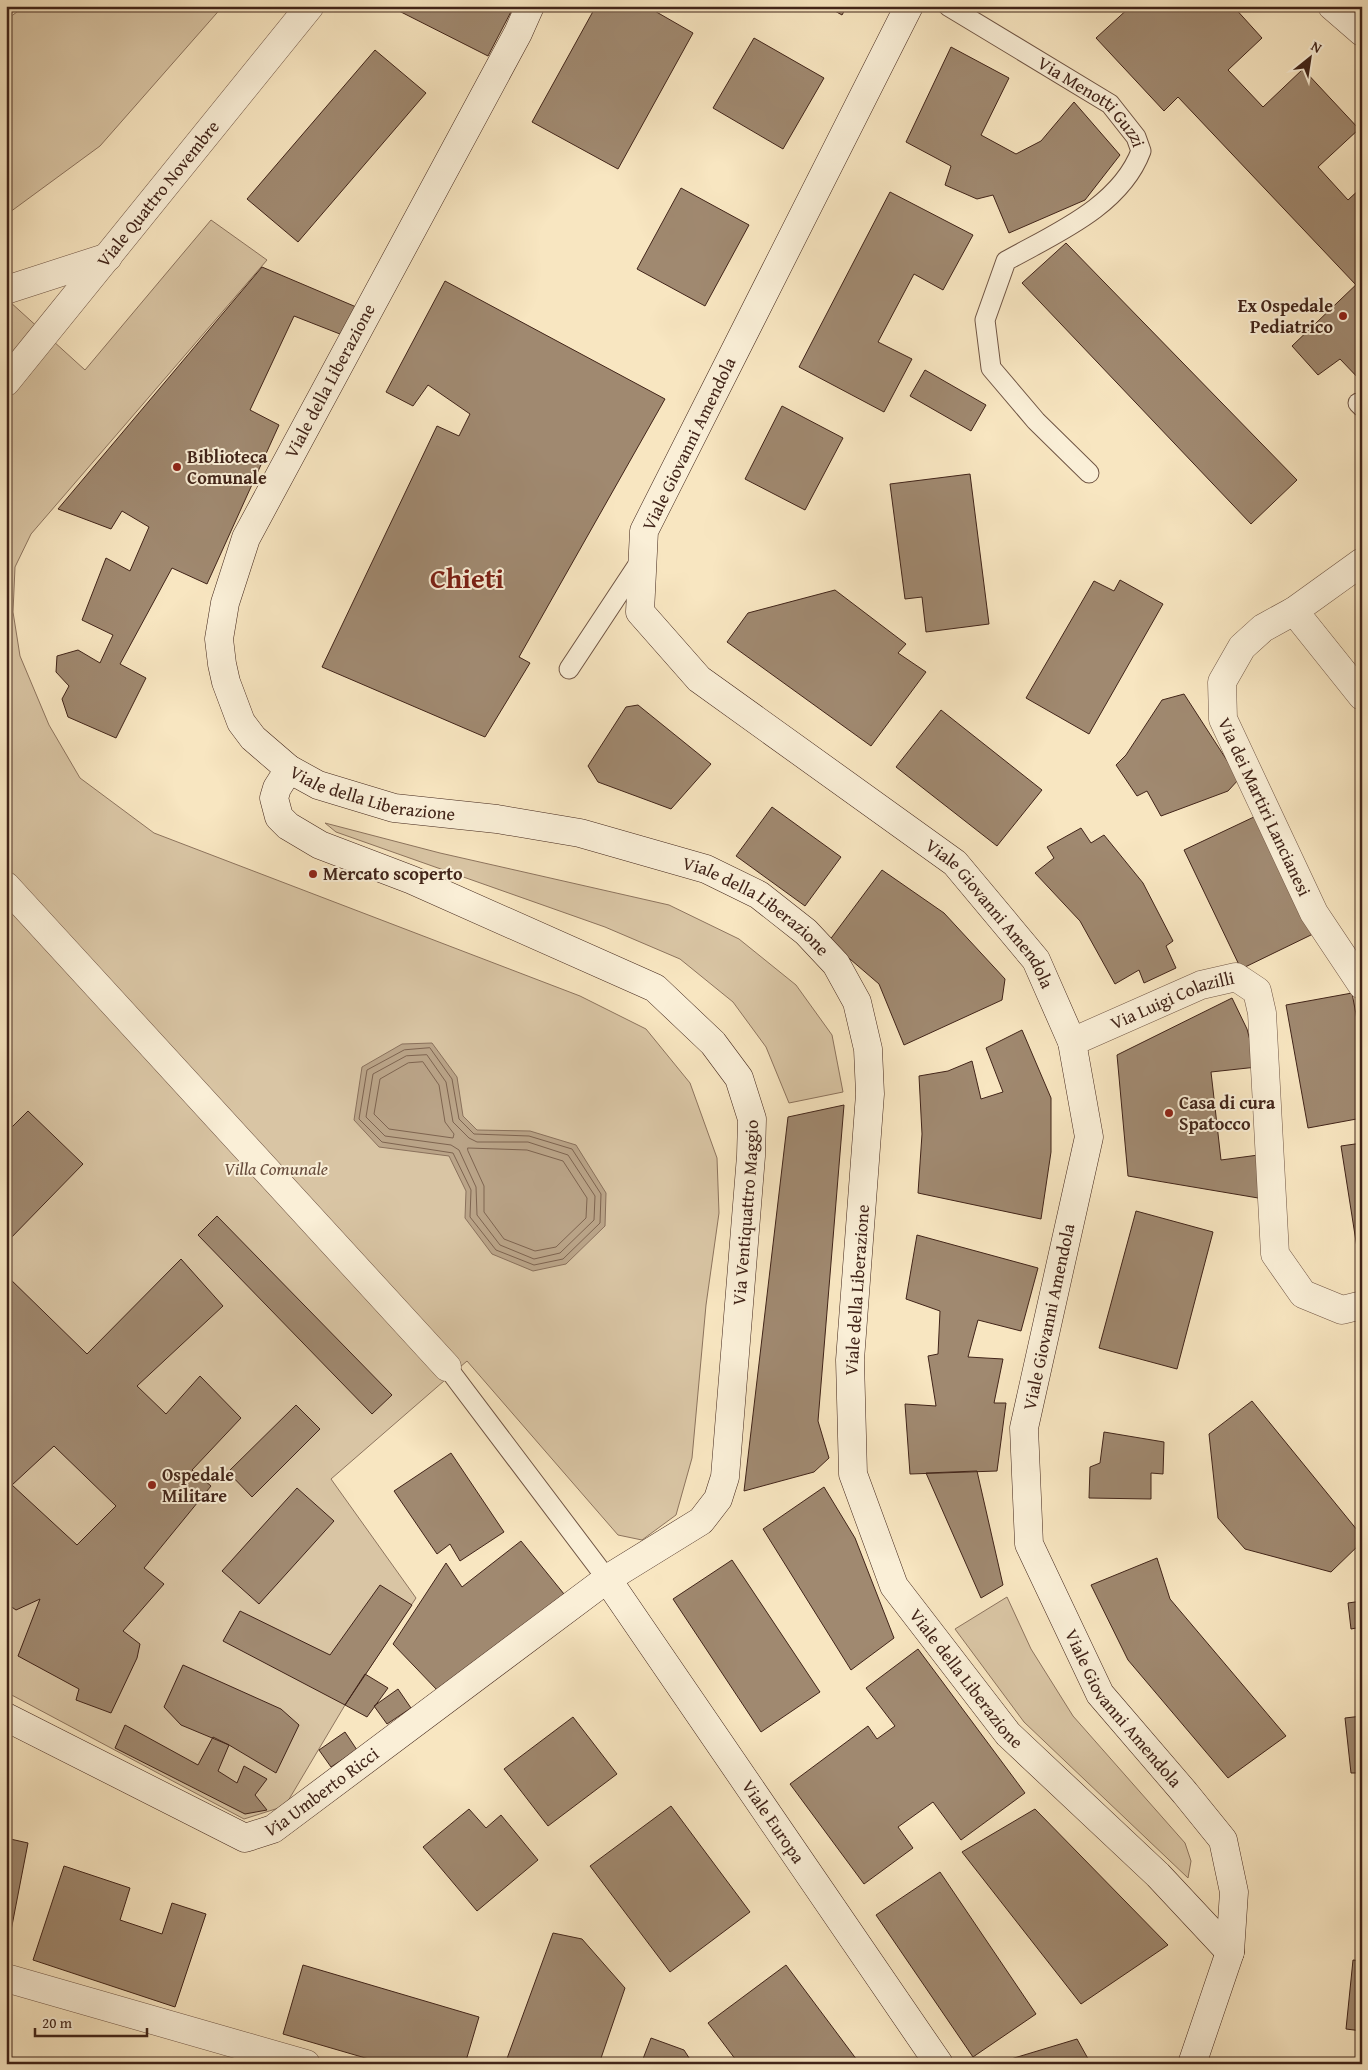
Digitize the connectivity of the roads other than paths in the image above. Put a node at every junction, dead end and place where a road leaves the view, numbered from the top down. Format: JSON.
{"nodes":[{"id":1,"x":310,"y":6,"type":"edge"},
{"id":2,"x":530,"y":6,"type":"edge"},
{"id":3,"x":908,"y":6,"type":"edge"},
{"id":4,"x":948,"y":6,"type":"edge"},
{"id":5,"x":1332,"y":6,"type":"edge"},
{"id":6,"x":1362,"y":32,"type":"edge"},
{"id":7,"x":108,"y":257,"type":"junction"},
{"id":8,"x":6,"y":290,"type":"edge"},
{"id":9,"x":6,"y":382,"type":"edge"},
{"id":10,"x":1089,"y":473,"type":"dead end"},
{"id":11,"x":643,"y":557,"type":"junction"},
{"id":12,"x":1362,"y":562,"type":"edge"},
{"id":13,"x":1294,"y":611,"type":"junction"},
{"id":14,"x":569,"y":669,"type":"dead end"},
{"id":15,"x":1362,"y":696,"type":"edge"},
{"id":16,"x":289,"y":769,"type":"junction"},
{"id":17,"x":6,"y":886,"type":"edge"},
{"id":18,"x":1362,"y":985,"type":"edge"},
{"id":19,"x":1072,"y":1042,"type":"junction"},
{"id":20,"x":1362,"y":1305,"type":"edge"},
{"id":21,"x":447,"y":1367,"type":"joint"},
{"id":22,"x":607,"y":1579,"type":"junction"},
{"id":23,"x":6,"y":1717,"type":"edge"},
{"id":24,"x":1230,"y":1952,"type":"junction"},
{"id":25,"x":6,"y":1978,"type":"edge"},
{"id":26,"x":306,"y":2064,"type":"edge"},
{"id":27,"x":939,"y":2064,"type":"edge"},
{"id":28,"x":1192,"y":2064,"type":"edge"}],
"edges":[{"from":1,"to":7,"type":"street","name":"Viale Quattro Novembre"},
{"from":2,"to":16,"type":"street","name":"Viale della Liberazione"},
{"from":3,"to":11,"type":"street","name":"Viale Giovanni Amendola"},
{"from":4,"to":10,"type":"lane","name":"Via Menotti Guzzi"},
{"from":5,"to":6,"type":"street"},
{"from":7,"to":8,"type":"street"},
{"from":7,"to":9,"type":"street","name":"Viale Quattro Novembre"},
{"from":11,"to":14,"type":"lane"},
{"from":11,"to":19,"type":"street","name":"Viale Giovanni Amendola"},
{"from":12,"to":13,"type":"street","name":"Via dei Martiri Lancianesi"},
{"from":13,"to":15,"type":"street"},
{"from":13,"to":18,"type":"street","name":"Via dei Martiri Lancianesi"},
{"from":16,"to":22,"type":"street","name":"Via Ventiquattro Maggio"},
{"from":16,"to":24,"type":"street","name":"Viale della Liberazione"},
{"from":17,"to":21,"type":"street"},
{"from":19,"to":20,"type":"street","name":"Via Luigi Colazilli"},
{"from":19,"to":24,"type":"street","name":"Viale Giovanni Amendola"},
{"from":21,"to":22,"type":"lane"},
{"from":22,"to":23,"type":"street","name":"Via Umberto Ricci"},
{"from":22,"to":27,"type":"street","name":"Viale Europa"},
{"from":24,"to":28,"type":"street"},
{"from":25,"to":26,"type":"street"}]}
